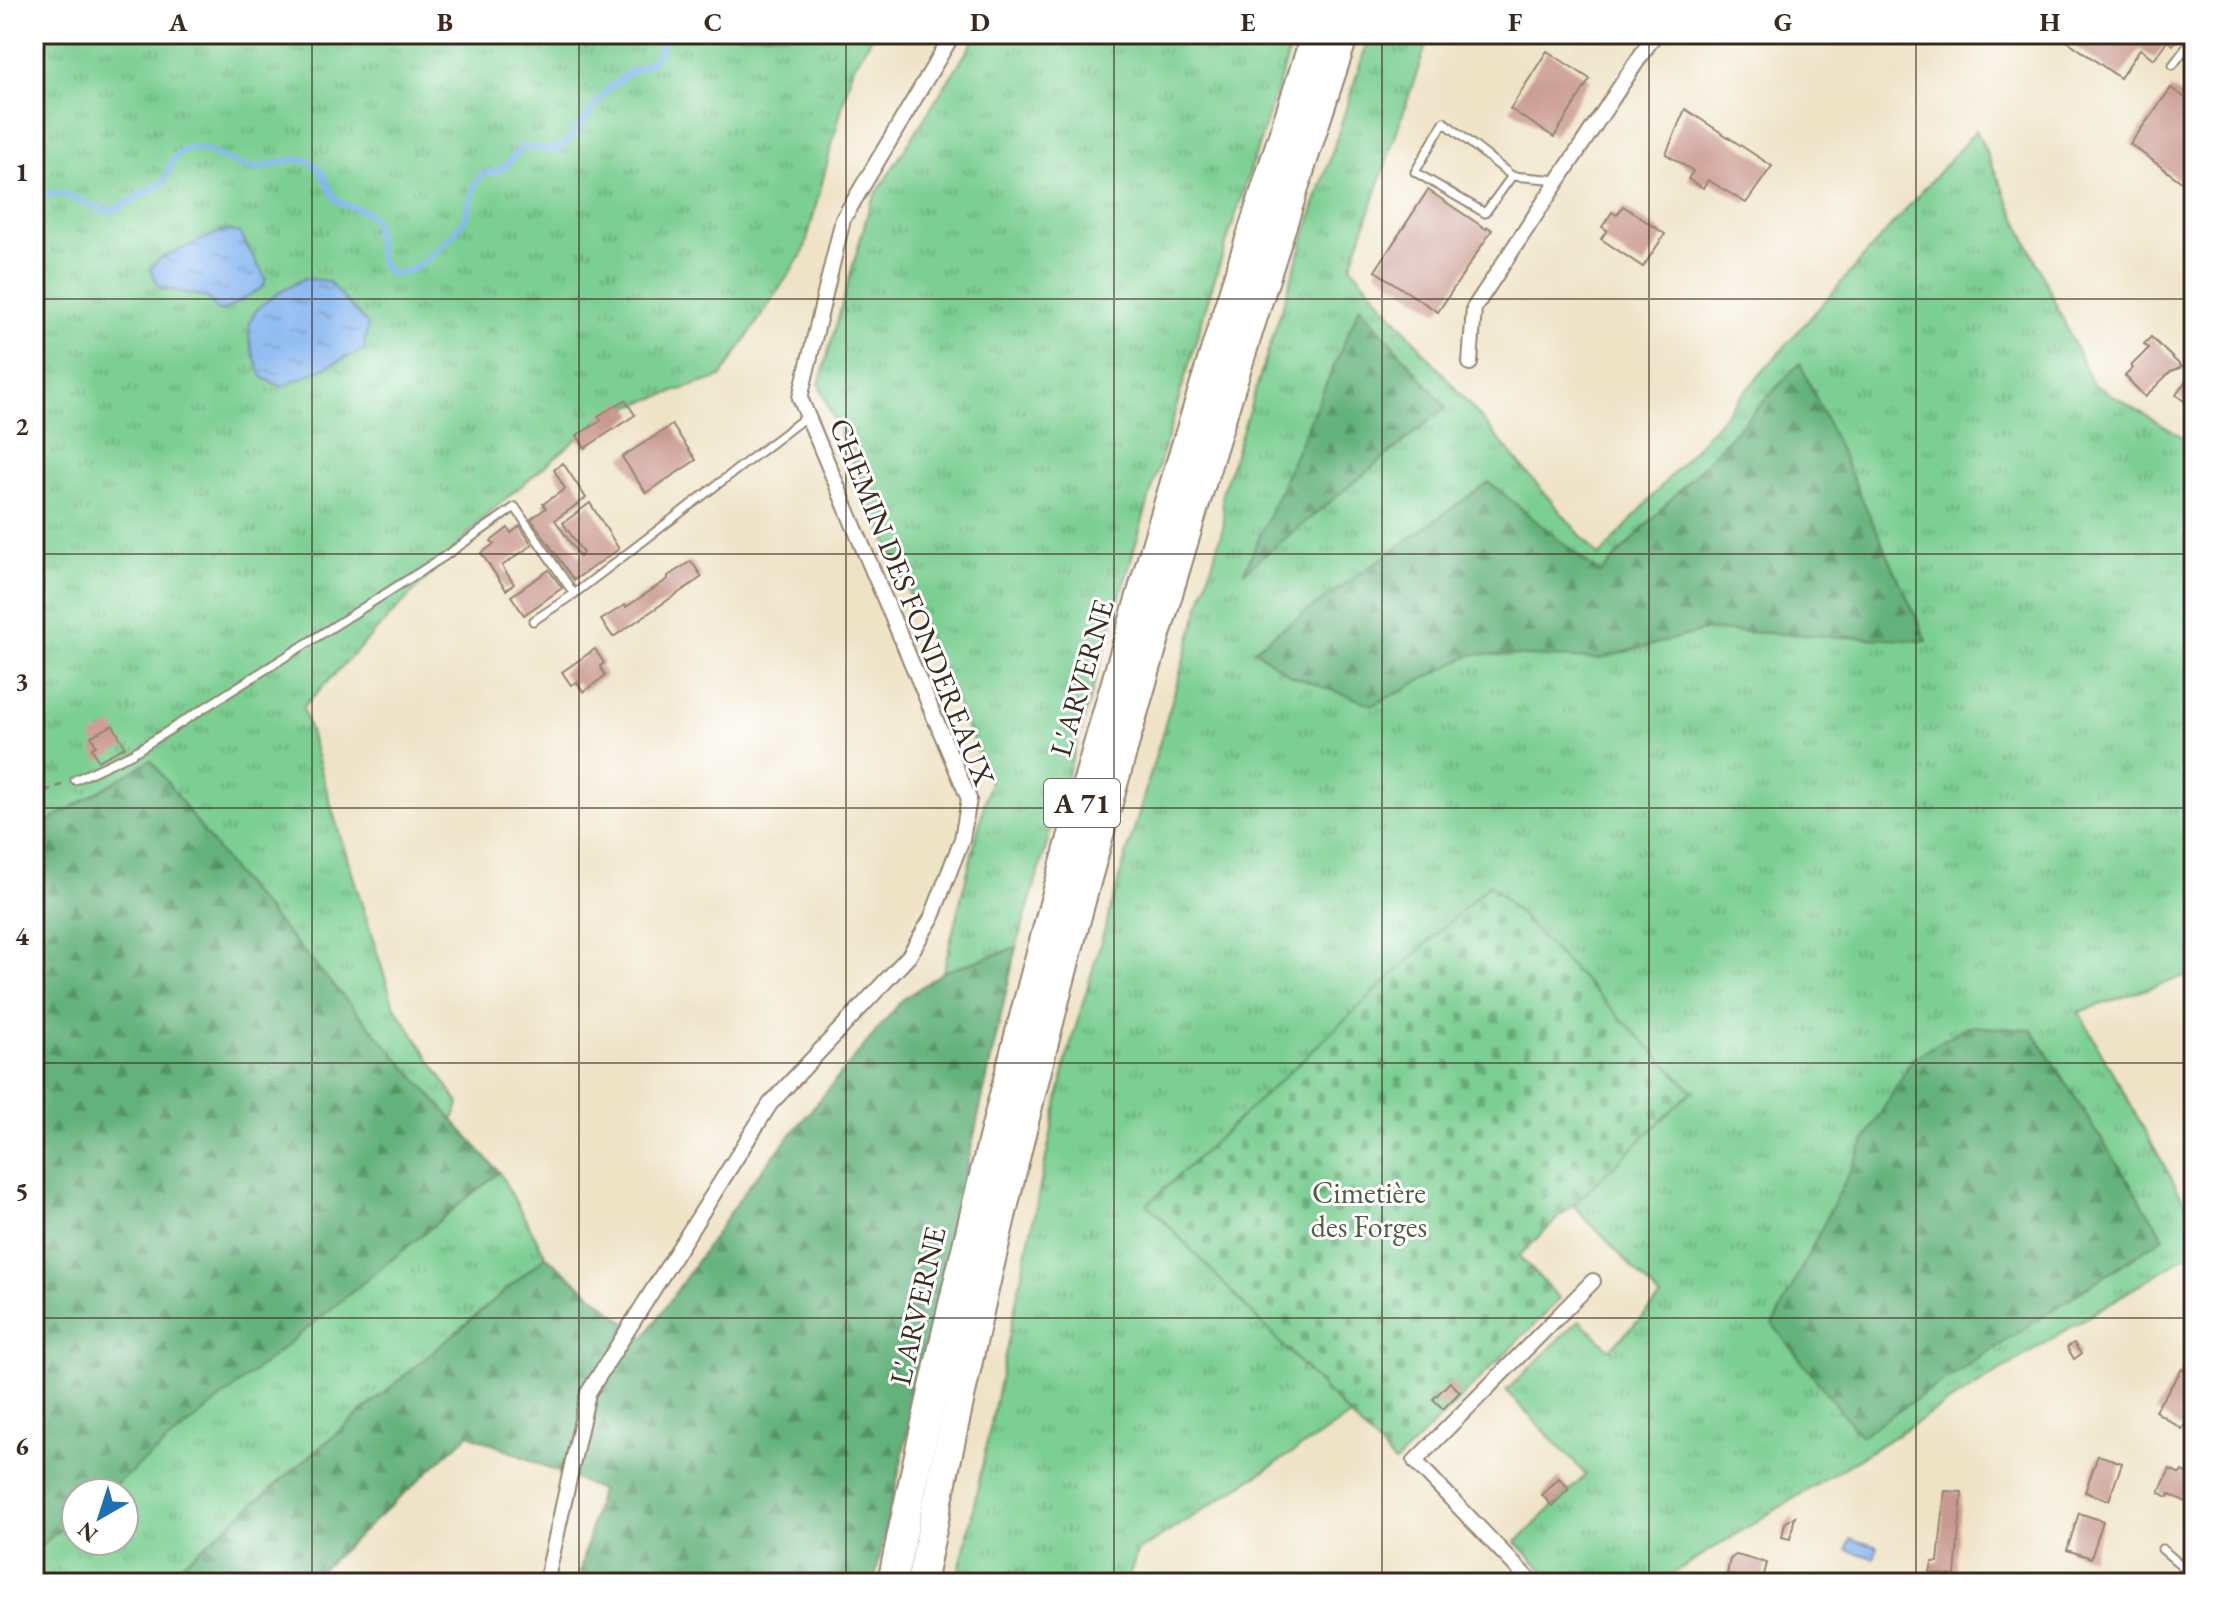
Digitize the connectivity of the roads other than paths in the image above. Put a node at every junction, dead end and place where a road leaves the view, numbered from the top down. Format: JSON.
{"nodes":[{"id":1,"x":953,"y":34,"type":"edge"},
{"id":2,"x":1316,"y":34,"type":"edge"},
{"id":3,"x":1344,"y":34,"type":"edge"},
{"id":4,"x":1655,"y":34,"type":"edge"},
{"id":5,"x":2194,"y":37,"type":"edge"},
{"id":6,"x":2173,"y":65,"type":"dead end"},
{"id":7,"x":1512,"y":176,"type":"junction"},
{"id":8,"x":1559,"y":180,"type":"junction"},
{"id":9,"x":1470,"y":363,"type":"dead end"},
{"id":10,"x":807,"y":416,"type":"junction"},
{"id":11,"x":574,"y":594,"type":"junction"},
{"id":12,"x":533,"y":621,"type":"dead end"},
{"id":13,"x":75,"y":780,"type":"road end"},
{"id":14,"x":1593,"y":1281,"type":"dead end"},
{"id":15,"x":2162,"y":1549,"type":"dead end"},
{"id":16,"x":2194,"y":1576,"type":"edge"},
{"id":17,"x":546,"y":1583,"type":"edge"},
{"id":18,"x":892,"y":1583,"type":"edge"},
{"id":19,"x":921,"y":1583,"type":"edge"},
{"id":20,"x":1532,"y":1583,"type":"edge"}],
"edges":[{"from":1,"to":10,"type":"street","name":"CHEMIN DES FONDEREAUX"},
{"from":2,"to":18,"type":"highway","name":"L'ARVERNE","number":"A 71"},
{"from":3,"to":19,"type":"highway","name":"L'ARVERNE","number":"A 71"},
{"from":4,"to":8,"type":"street"},
{"from":5,"to":6,"type":"lane"},
{"from":7,"to":7,"type":"lane"},
{"from":7,"to":8,"type":"lane"},
{"from":8,"to":9,"type":"street"},
{"from":10,"to":11,"type":"lane"},
{"from":10,"to":17,"type":"street","name":"CHEMIN DES FONDEREAUX"},
{"from":11,"to":12,"type":"lane"},
{"from":11,"to":13,"type":"lane"},
{"from":14,"to":20,"type":"street"},
{"from":15,"to":16,"type":"lane"}]}
